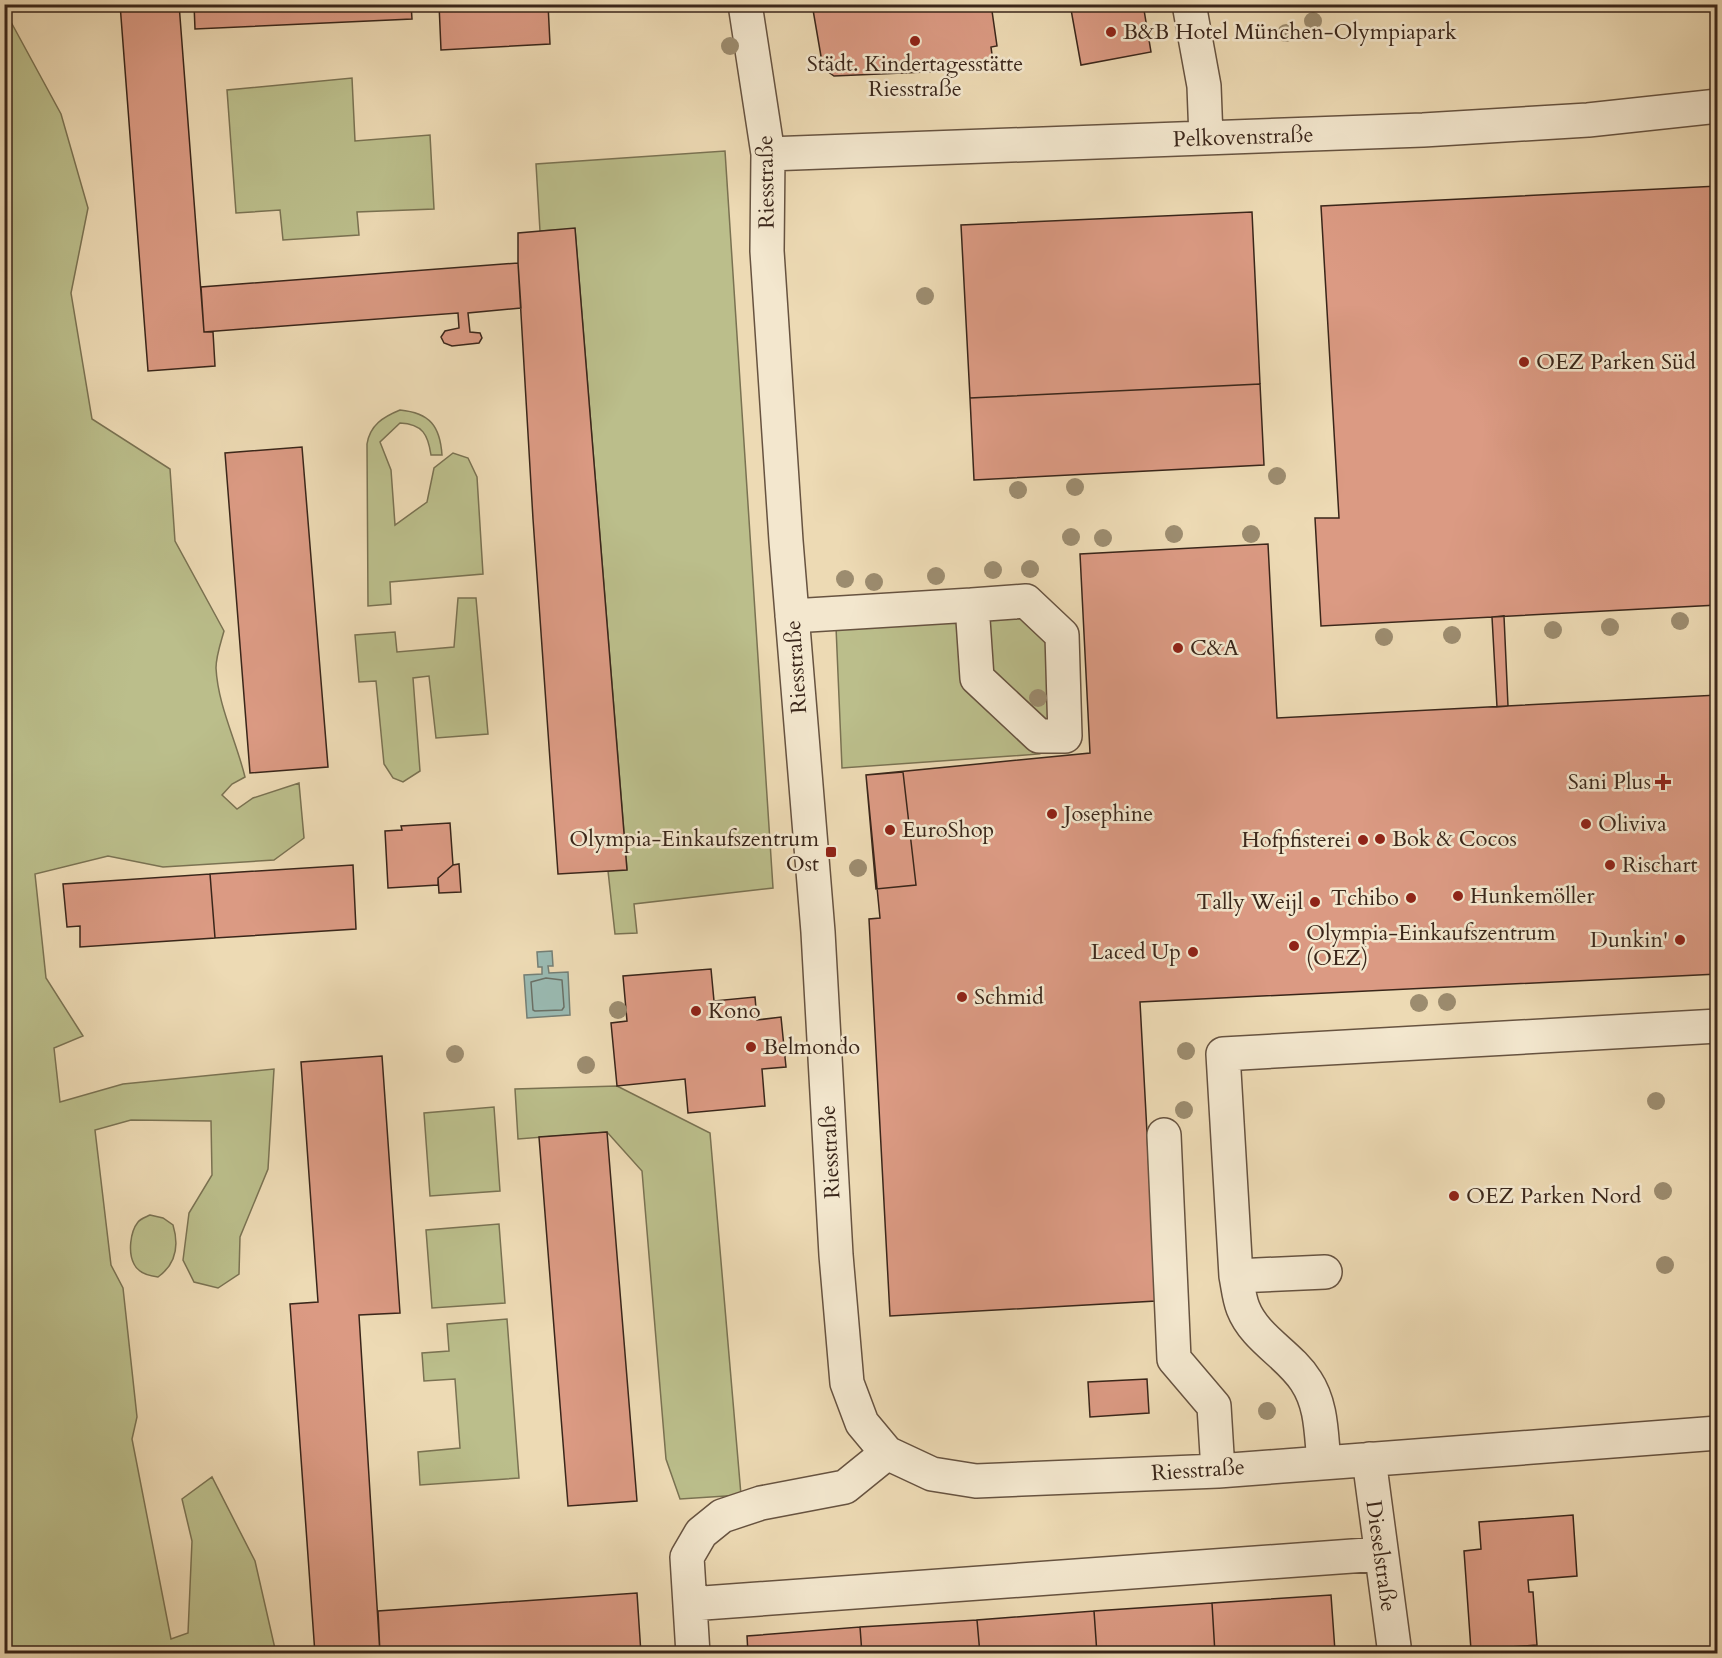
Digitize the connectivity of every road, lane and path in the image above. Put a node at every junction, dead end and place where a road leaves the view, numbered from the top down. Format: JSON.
{"nodes":[{"id":1,"x":745,"y":4,"type":"edge"},
{"id":2,"x":1189,"y":4,"type":"edge"},
{"id":3,"x":1718,"y":106,"type":"edge"},
{"id":4,"x":1206,"y":138,"type":"junction"},
{"id":5,"x":768,"y":154,"type":"junction"},
{"id":6,"x":972,"y":605,"type":"dead end"},
{"id":7,"x":792,"y":616,"type":"junction"},
{"id":8,"x":1718,"y":1026,"type":"edge"},
{"id":9,"x":1164,"y":1136,"type":"dead end"},
{"id":10,"x":1325,"y":1272,"type":"dead end"},
{"id":11,"x":1236,"y":1276,"type":"junction"},
{"id":12,"x":1718,"y":1433,"type":"edge"},
{"id":13,"x":887,"y":1453,"type":"junction"},
{"id":14,"x":1369,"y":1459,"type":"junction"},
{"id":15,"x":1324,"y":1462,"type":"junction"},
{"id":16,"x":1218,"y":1471,"type":"junction"},
{"id":17,"x":1380,"y":1554,"type":"junction"},
{"id":18,"x":690,"y":1604,"type":"junction"},
{"id":19,"x":693,"y":1653,"type":"edge"},
{"id":20,"x":1395,"y":1653,"type":"edge"}],
"edges":[{"from":1,"to":5,"type":"street","name":"Riesstraße"},
{"from":2,"to":4,"type":"street"},
{"from":3,"to":4,"type":"street","name":"Pelkovenstraße"},
{"from":4,"to":5,"type":"street","name":"Pelkovenstraße"},
{"from":5,"to":7,"type":"street","name":"Riesstraße"},
{"from":6,"to":7,"type":"street"},
{"from":7,"to":13,"type":"street","name":"Riesstraße"},
{"from":8,"to":11,"type":"street"},
{"from":9,"to":16,"type":"street"},
{"from":10,"to":11,"type":"street"},
{"from":11,"to":15,"type":"street"},
{"from":12,"to":14,"type":"street","name":"Riesstraße"},
{"from":13,"to":16,"type":"street","name":"Riesstraße"},
{"from":13,"to":18,"type":"street"},
{"from":14,"to":15,"type":"street","name":"Riesstraße"},
{"from":14,"to":17,"type":"street","name":"Dieselstraße"},
{"from":15,"to":16,"type":"street","name":"Riesstraße"},
{"from":17,"to":18,"type":"street"},
{"from":17,"to":20,"type":"street","name":"Dieselstraße"},
{"from":18,"to":19,"type":"street"}]}
